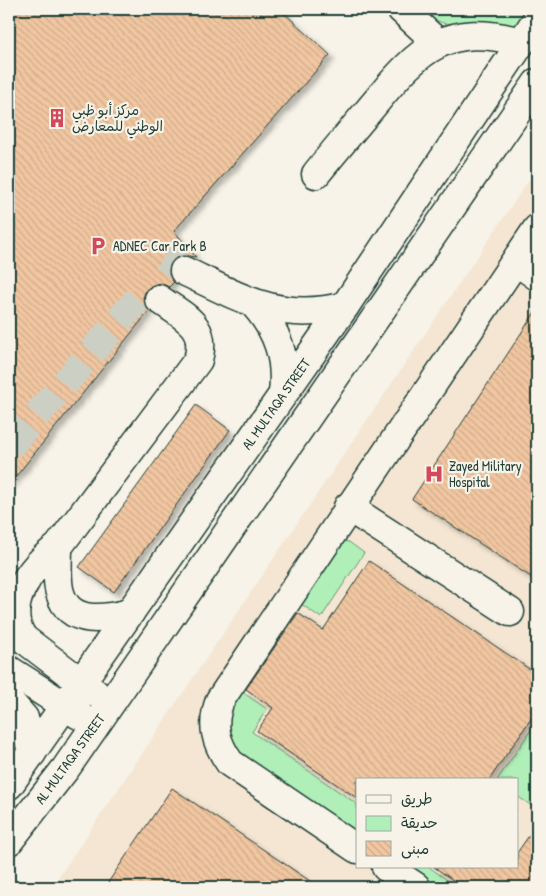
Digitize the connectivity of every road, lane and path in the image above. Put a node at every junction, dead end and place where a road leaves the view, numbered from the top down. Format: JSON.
{"nodes":[{"id":1,"x":401,"y":9,"type":"edge"},
{"id":2,"x":537,"y":19,"type":"edge"},
{"id":3,"x":521,"y":42,"type":"junction"},
{"id":4,"x":438,"y":43,"type":"junction"},
{"id":5,"x":537,"y":83,"type":"edge"},
{"id":6,"x":316,"y":174,"type":"dead end"},
{"id":7,"x":537,"y":229,"type":"edge"},
{"id":8,"x":526,"y":268,"type":"edge"},
{"id":9,"x":184,"y":271,"type":"tunnel mouth"},
{"id":10,"x":159,"y":298,"type":"tunnel mouth"},
{"id":11,"x":254,"y":304,"type":"junction"},
{"id":12,"x":345,"y":306,"type":"junction"},
{"id":13,"x":283,"y":394,"type":"junction"},
{"id":14,"x":348,"y":507,"type":"junction"},
{"id":15,"x":58,"y":547,"type":"junction"},
{"id":16,"x":510,"y":612,"type":"dead end"},
{"id":17,"x":130,"y":613,"type":"junction"},
{"id":18,"x":9,"y":670,"type":"edge"},
{"id":19,"x":81,"y":682,"type":"junction"},
{"id":20,"x":9,"y":701,"type":"edge"},
{"id":21,"x":110,"y":704,"type":"junction"},
{"id":22,"x":65,"y":706,"type":"junction"},
{"id":23,"x":95,"y":726,"type":"junction"},
{"id":24,"x":32,"y":753,"type":"junction"},
{"id":25,"x":9,"y":785,"type":"edge"},
{"id":26,"x":9,"y":840,"type":"edge"},
{"id":27,"x":356,"y":847,"type":"edge"},
{"id":28,"x":388,"y":868,"type":"edge"},
{"id":29,"x":416,"y":887,"type":"edge"}],
"edges":[{"from":1,"to":4,"type":"street"},
{"from":2,"to":3,"type":"street","name":"AL MULTAQA STREET"},
{"from":3,"to":4,"type":"street"},
{"from":3,"to":12,"type":"street","name":"AL MULTAQA STREET"},
{"from":4,"to":6,"type":"street"},
{"from":5,"to":21,"type":"street","name":"AL MULTAQA STREET"},
{"from":7,"to":8,"type":"street"},
{"from":8,"to":14,"type":"street"},
{"from":9,"to":11,"type":"street"},
{"from":10,"to":15,"type":"street"},
{"from":11,"to":12,"type":"street"},
{"from":11,"to":13,"type":"street"},
{"from":12,"to":13,"type":"street","name":"AL MULTAQA STREET"},
{"from":13,"to":17,"type":"street","name":"AL MULTAQA STREET"},
{"from":14,"to":16,"type":"street"},
{"from":14,"to":27,"type":"street"},
{"from":15,"to":17,"type":"street"},
{"from":15,"to":19,"type":"street"},
{"from":17,"to":19,"type":"street","name":"AL MULTAQA STREET"},
{"from":18,"to":22,"type":"street"},
{"from":19,"to":21,"type":"street"},
{"from":19,"to":22,"type":"street","name":"AL MULTAQA STREET"},
{"from":20,"to":24,"type":"street"},
{"from":21,"to":23,"type":"street","name":"AL MULTAQA STREET"},
{"from":22,"to":23,"type":"street"},
{"from":22,"to":24,"type":"street","name":"AL MULTAQA STREET"},
{"from":23,"to":26,"type":"street","name":"AL MULTAQA STREET"},
{"from":24,"to":25,"type":"street","name":"AL MULTAQA STREET"},
{"from":28,"to":29,"type":"street"}]}
